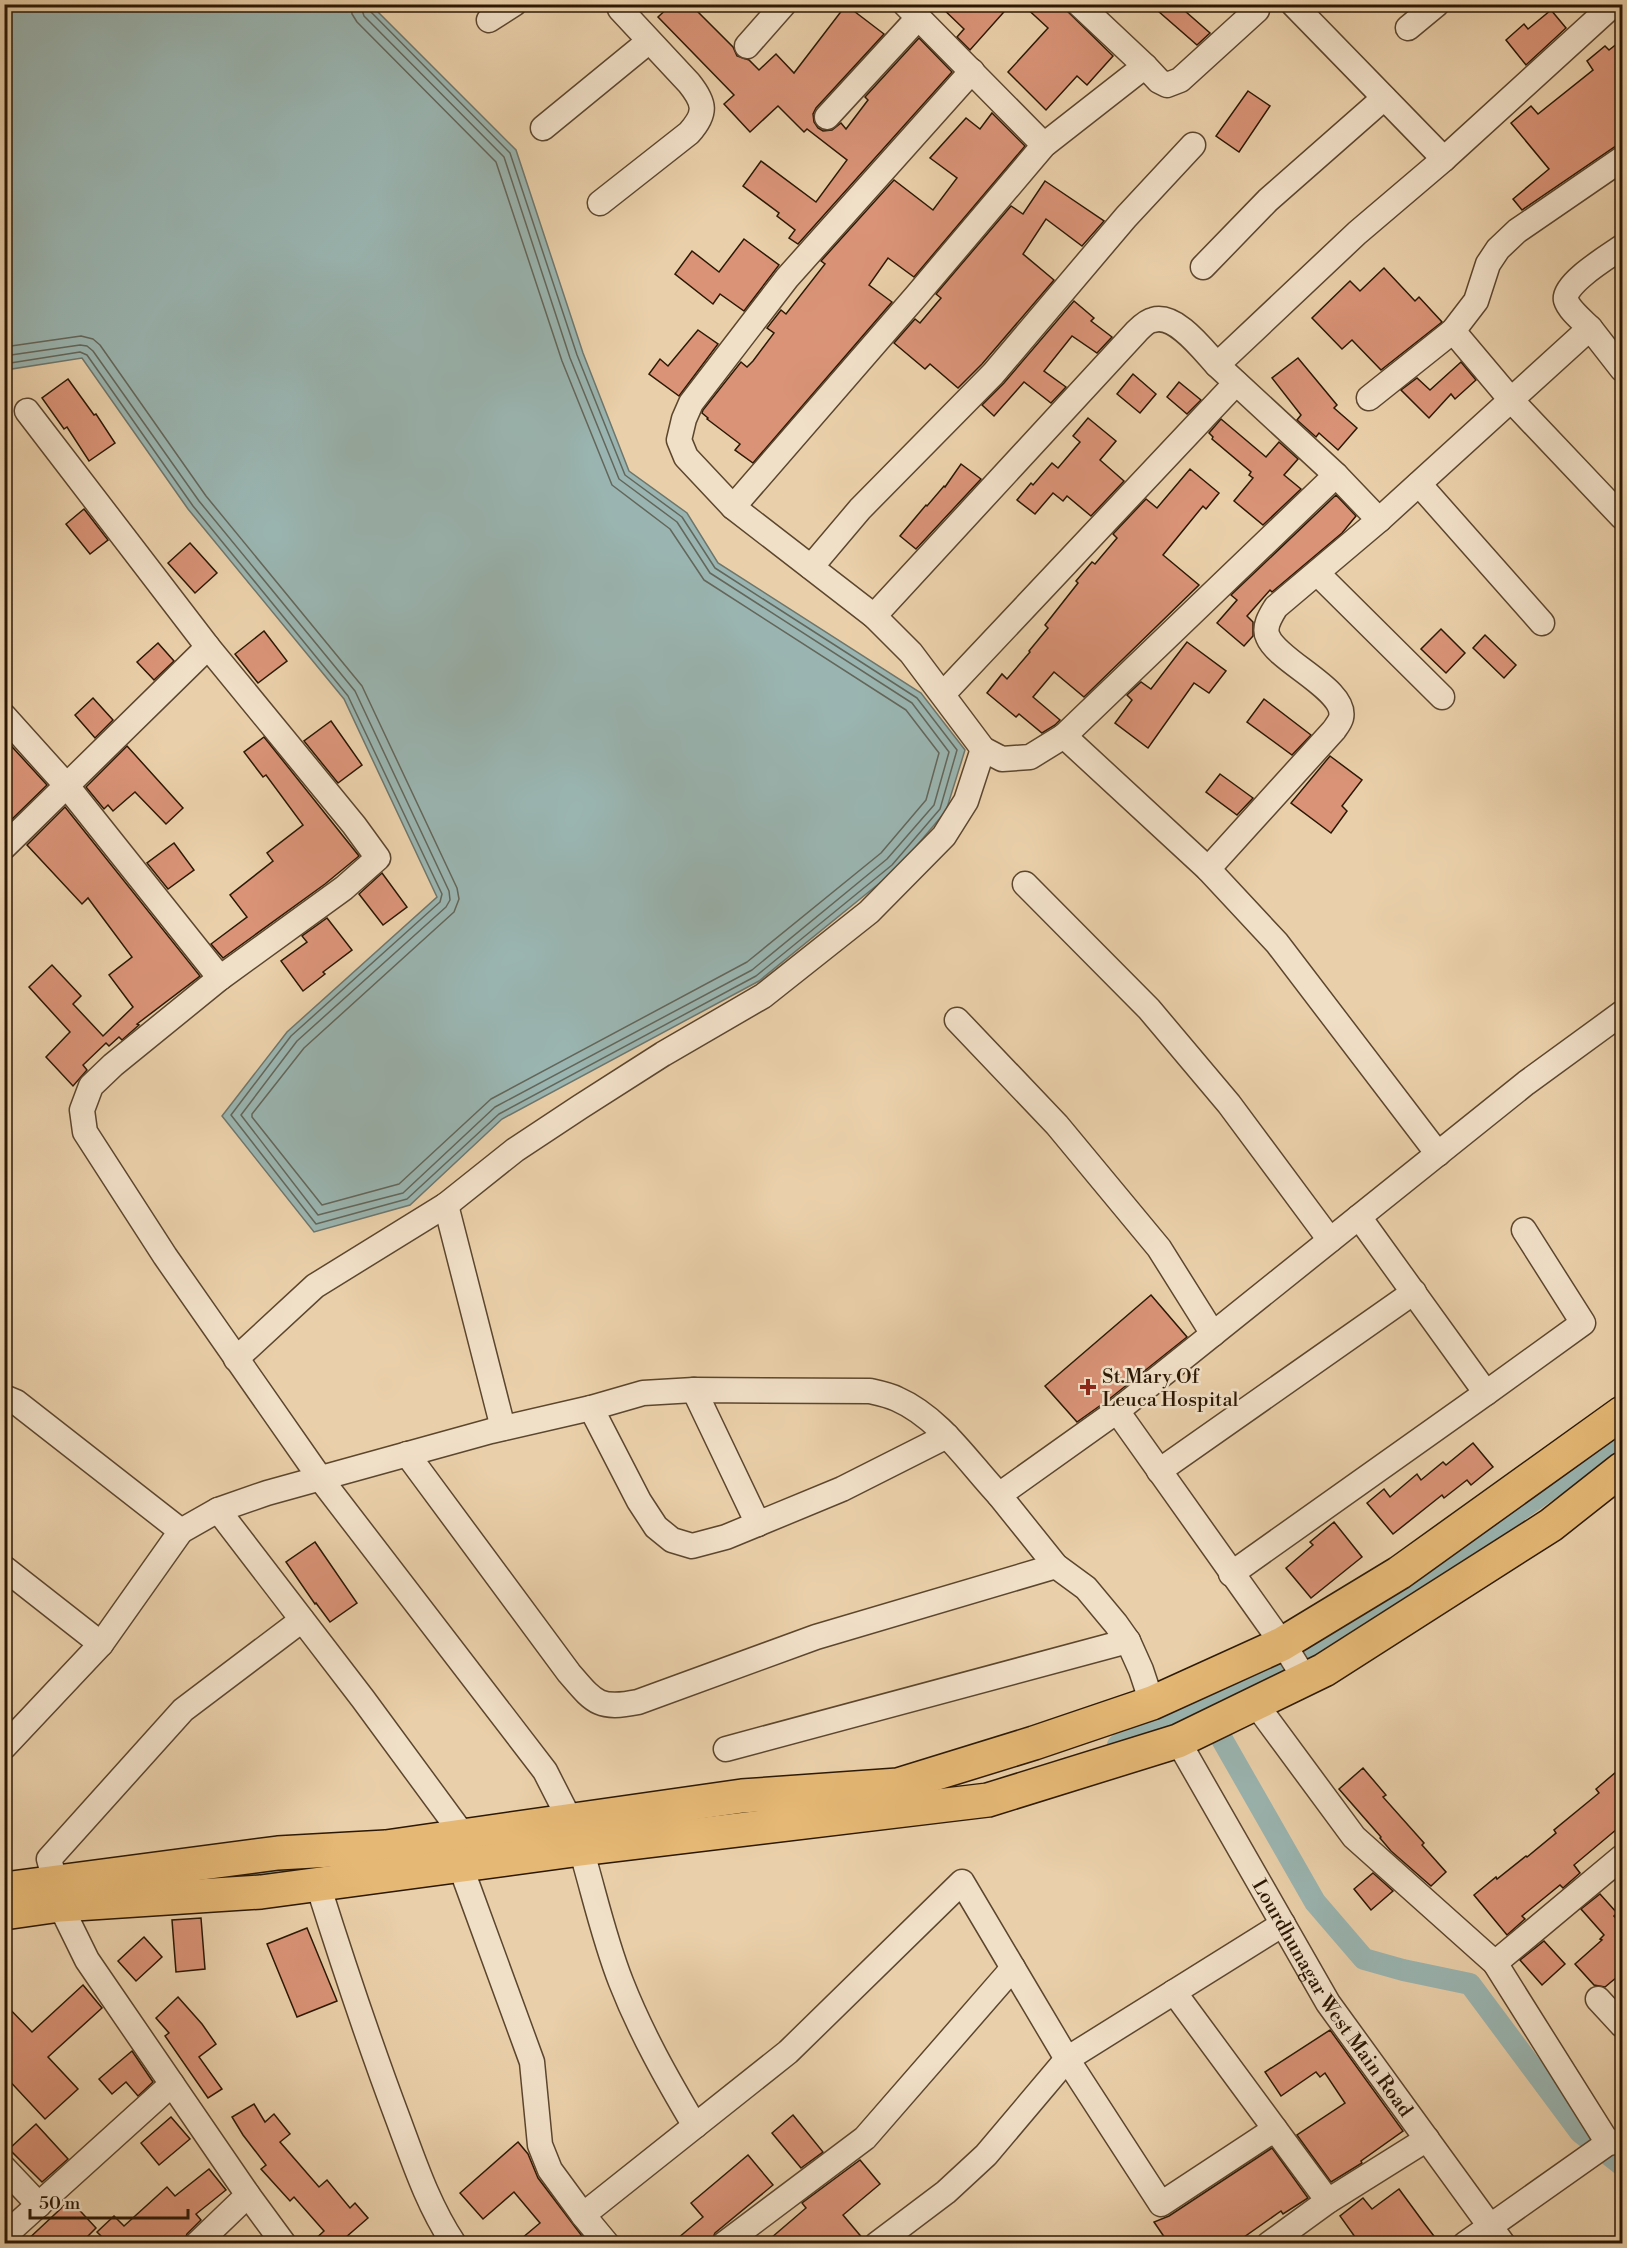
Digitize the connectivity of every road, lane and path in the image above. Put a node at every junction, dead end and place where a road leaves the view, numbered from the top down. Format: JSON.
{"nodes":[{"id":1,"x":514,"y":4,"type":"edge"},
{"id":2,"x":784,"y":4,"type":"edge"},
{"id":3,"x":1079,"y":4,"type":"edge"},
{"id":4,"x":1293,"y":4,"type":"edge"},
{"id":5,"x":1437,"y":4,"type":"edge"},
{"id":6,"x":1614,"y":4,"type":"edge"},
{"id":7,"x":621,"y":6,"type":"edge"},
{"id":8,"x":1256,"y":6,"type":"edge"},
{"id":9,"x":912,"y":11,"type":"edge"},
{"id":10,"x":489,"y":20,"type":"dead end"},
{"id":11,"x":1408,"y":28,"type":"dead end"},
{"id":12,"x":648,"y":42,"type":"junction"},
{"id":13,"x":747,"y":46,"type":"dead end"},
{"id":14,"x":1145,"y":66,"type":"junction"},
{"id":15,"x":972,"y":71,"type":"junction"},
{"id":16,"x":1384,"y":98,"type":"junction"},
{"id":17,"x":827,"y":117,"type":"dead end"},
{"id":18,"x":543,"y":128,"type":"dead end"},
{"id":19,"x":1044,"y":145,"type":"junction"},
{"id":20,"x":1193,"y":145,"type":"dead end"},
{"id":21,"x":1444,"y":159,"type":"junction"},
{"id":22,"x":1623,"y":159,"type":"edge"},
{"id":23,"x":600,"y":203,"type":"dead end"},
{"id":24,"x":1623,"y":247,"type":"edge"},
{"id":25,"x":1203,"y":267,"type":"dead end"},
{"id":26,"x":1590,"y":328,"type":"junction"},
{"id":27,"x":1453,"y":331,"type":"junction"},
{"id":28,"x":1217,"y":365,"type":"junction"},
{"id":29,"x":1623,"y":369,"type":"edge"},
{"id":30,"x":1236,"y":383,"type":"junction"},
{"id":31,"x":1369,"y":398,"type":"dead end"},
{"id":32,"x":1512,"y":401,"type":"junction"},
{"id":33,"x":27,"y":411,"type":"dead end"},
{"id":34,"x":1336,"y":475,"type":"junction"},
{"id":35,"x":1419,"y":483,"type":"junction"},
{"id":36,"x":733,"y":507,"type":"junction"},
{"id":37,"x":1623,"y":517,"type":"edge"},
{"id":38,"x":1379,"y":520,"type":"junction"},
{"id":39,"x":811,"y":567,"type":"junction"},
{"id":40,"x":1318,"y":574,"type":"junction"},
{"id":41,"x":874,"y":616,"type":"junction"},
{"id":42,"x":1542,"y":623,"type":"dead end"},
{"id":43,"x":208,"y":647,"type":"junction"},
{"id":44,"x":943,"y":694,"type":"junction"},
{"id":45,"x":1442,"y":697,"type":"dead end"},
{"id":46,"x":4,"y":716,"type":"edge"},
{"id":47,"x":1064,"y":736,"type":"junction"},
{"id":48,"x":983,"y":750,"type":"junction"},
{"id":49,"x":67,"y":786,"type":"junction"},
{"id":50,"x":4,"y":847,"type":"edge"},
{"id":51,"x":1209,"y":869,"type":"junction"},
{"id":52,"x":1024,"y":884,"type":"dead end"},
{"id":53,"x":220,"y":978,"type":"junction"},
{"id":54,"x":1623,"y":1013,"type":"edge"},
{"id":55,"x":957,"y":1020,"type":"dead end"},
{"id":56,"x":1438,"y":1154,"type":"junction"},
{"id":57,"x":446,"y":1205,"type":"junction"},
{"id":58,"x":1359,"y":1217,"type":"junction"},
{"id":59,"x":1524,"y":1230,"type":"dead end"},
{"id":60,"x":1330,"y":1239,"type":"junction"},
{"id":61,"x":1414,"y":1292,"type":"junction"},
{"id":62,"x":1213,"y":1334,"type":"junction"},
{"id":63,"x":237,"y":1359,"type":"junction"},
{"id":64,"x":694,"y":1390,"type":"junction"},
{"id":65,"x":1486,"y":1393,"type":"junction"},
{"id":66,"x":4,"y":1397,"type":"edge"},
{"id":67,"x":591,"y":1408,"type":"junction"},
{"id":68,"x":1117,"y":1411,"type":"junction"},
{"id":69,"x":1623,"y":1413,"type":"edge"},
{"id":70,"x":503,"y":1428,"type":"junction"},
{"id":71,"x":946,"y":1436,"type":"junction"},
{"id":72,"x":407,"y":1455,"type":"junction"},
{"id":73,"x":1623,"y":1469,"type":"edge"},
{"id":74,"x":1159,"y":1471,"type":"junction"},
{"id":75,"x":320,"y":1478,"type":"junction"},
{"id":76,"x":999,"y":1495,"type":"junction"},
{"id":77,"x":218,"y":1510,"type":"junction"},
{"id":78,"x":758,"y":1524,"type":"junction"},
{"id":79,"x":181,"y":1531,"type":"junction"},
{"id":80,"x":1056,"y":1566,"type":"junction"},
{"id":81,"x":4,"y":1568,"type":"edge"},
{"id":82,"x":1231,"y":1574,"type":"junction"},
{"id":83,"x":302,"y":1620,"type":"junction"},
{"id":84,"x":1128,"y":1641,"type":"junction"},
{"id":85,"x":101,"y":1644,"type":"junction"},
{"id":86,"x":1294,"y":1662,"type":"junction"},
{"id":87,"x":1152,"y":1703,"type":"junction"},
{"id":88,"x":1255,"y":1703,"type":"junction"},
{"id":89,"x":1178,"y":1741,"type":"junction"},
{"id":90,"x":5,"y":1747,"type":"edge"},
{"id":91,"x":726,"y":1749,"type":"dead end"},
{"id":92,"x":576,"y":1835,"type":"junction"},
{"id":93,"x":462,"y":1850,"type":"junction"},
{"id":94,"x":1623,"y":1857,"type":"edge"},
{"id":95,"x":318,"y":1885,"type":"junction"},
{"id":96,"x":4,"y":1889,"type":"edge"},
{"id":97,"x":57,"y":1893,"type":"junction"},
{"id":98,"x":4,"y":1913,"type":"edge"},
{"id":99,"x":1283,"y":1924,"type":"junction"},
{"id":100,"x":1495,"y":1963,"type":"junction"},
{"id":101,"x":1013,"y":1968,"type":"junction"},
{"id":102,"x":1174,"y":1992,"type":"junction"},
{"id":103,"x":1598,"y":2000,"type":"dead end"},
{"id":104,"x":1623,"y":2025,"type":"edge"},
{"id":105,"x":1067,"y":2059,"type":"junction"},
{"id":106,"x":172,"y":2084,"type":"junction"},
{"id":107,"x":695,"y":2126,"type":"junction"},
{"id":108,"x":1275,"y":2129,"type":"junction"},
{"id":109,"x":1427,"y":2139,"type":"junction"},
{"id":110,"x":1608,"y":2145,"type":"edge"},
{"id":111,"x":4,"y":2168,"type":"edge"},
{"id":112,"x":248,"y":2195,"type":"junction"},
{"id":113,"x":1328,"y":2201,"type":"junction"},
{"id":114,"x":39,"y":2205,"type":"junction"},
{"id":115,"x":583,"y":2215,"type":"junction"},
{"id":116,"x":1496,"y":2234,"type":"edge"},
{"id":117,"x":4,"y":2236,"type":"edge"},
{"id":118,"x":197,"y":2244,"type":"edge"},
{"id":119,"x":284,"y":2244,"type":"edge"},
{"id":120,"x":454,"y":2244,"type":"edge"},
{"id":121,"x":607,"y":2244,"type":"edge"},
{"id":122,"x":724,"y":2244,"type":"edge"},
{"id":123,"x":877,"y":2244,"type":"edge"},
{"id":124,"x":1269,"y":2244,"type":"edge"},
{"id":125,"x":1465,"y":2244,"type":"edge"}],
"edges":[{"from":1,"to":10,"type":"street"},
{"from":2,"to":13,"type":"street"},
{"from":3,"to":14,"type":"street"},
{"from":4,"to":16,"type":"street"},
{"from":5,"to":11,"type":"street"},
{"from":6,"to":21,"type":"street"},
{"from":7,"to":12,"type":"street"},
{"from":8,"to":14,"type":"street"},
{"from":9,"to":15,"type":"street"},
{"from":9,"to":17,"type":"street"},
{"from":12,"to":18,"type":"street"},
{"from":12,"to":23,"type":"street"},
{"from":14,"to":19,"type":"street"},
{"from":15,"to":19,"type":"street"},
{"from":15,"to":36,"type":"street"},
{"from":16,"to":21,"type":"street"},
{"from":16,"to":25,"type":"street"},
{"from":19,"to":36,"type":"street"},
{"from":20,"to":39,"type":"street"},
{"from":21,"to":28,"type":"street"},
{"from":22,"to":27,"type":"street"},
{"from":24,"to":26,"type":"street"},
{"from":26,"to":29,"type":"street"},
{"from":26,"to":32,"type":"street"},
{"from":27,"to":31,"type":"street"},
{"from":27,"to":32,"type":"street"},
{"from":28,"to":30,"type":"street"},
{"from":28,"to":41,"type":"street"},
{"from":30,"to":34,"type":"street"},
{"from":30,"to":44,"type":"street"},
{"from":32,"to":35,"type":"street"},
{"from":32,"to":37,"type":"street"},
{"from":33,"to":43,"type":"street"},
{"from":34,"to":38,"type":"street"},
{"from":34,"to":47,"type":"street"},
{"from":35,"to":38,"type":"street"},
{"from":35,"to":42,"type":"street"},
{"from":36,"to":39,"type":"street"},
{"from":38,"to":40,"type":"street"},
{"from":39,"to":41,"type":"street"},
{"from":40,"to":45,"type":"street"},
{"from":40,"to":51,"type":"street"},
{"from":41,"to":44,"type":"street"},
{"from":43,"to":49,"type":"street"},
{"from":43,"to":53,"type":"street"},
{"from":44,"to":48,"type":"street"},
{"from":46,"to":49,"type":"street"},
{"from":47,"to":48,"type":"street"},
{"from":47,"to":51,"type":"street"},
{"from":48,"to":57,"type":"street"},
{"from":49,"to":50,"type":"street"},
{"from":49,"to":53,"type":"street"},
{"from":51,"to":56,"type":"street"},
{"from":52,"to":60,"type":"street"},
{"from":53,"to":63,"type":"street"},
{"from":54,"to":56,"type":"street"},
{"from":55,"to":62,"type":"street"},
{"from":56,"to":58,"type":"street"},
{"from":57,"to":63,"type":"street"},
{"from":57,"to":70,"type":"street"},
{"from":58,"to":60,"type":"street"},
{"from":58,"to":61,"type":"street"},
{"from":59,"to":65,"type":"street"},
{"from":60,"to":62,"type":"street"},
{"from":61,"to":65,"type":"street"},
{"from":61,"to":74,"type":"street"},
{"from":62,"to":68,"type":"street"},
{"from":63,"to":75,"type":"street"},
{"from":64,"to":67,"type":"street"},
{"from":64,"to":71,"type":"street"},
{"from":64,"to":78,"type":"street"},
{"from":65,"to":82,"type":"street"},
{"from":66,"to":79,"type":"street"},
{"from":67,"to":70,"type":"street"},
{"from":67,"to":78,"type":"street"},
{"from":68,"to":74,"type":"street"},
{"from":68,"to":76,"type":"street"},
{"from":69,"to":86,"type":"main road"},
{"from":70,"to":72,"type":"street"},
{"from":71,"to":76,"type":"street"},
{"from":71,"to":78,"type":"street"},
{"from":72,"to":75,"type":"street"},
{"from":72,"to":80,"type":"street"},
{"from":73,"to":86,"type":"main road"},
{"from":74,"to":82,"type":"street"},
{"from":75,"to":77,"type":"street"},
{"from":75,"to":92,"type":"street"},
{"from":76,"to":80,"type":"street"},
{"from":77,"to":79,"type":"street"},
{"from":77,"to":83,"type":"street"},
{"from":79,"to":85,"type":"street"},
{"from":80,"to":84,"type":"street"},
{"from":81,"to":85,"type":"street"},
{"from":82,"to":86,"type":"street"},
{"from":83,"to":93,"type":"street"},
{"from":83,"to":97,"type":"street"},
{"from":84,"to":87,"type":"street"},
{"from":84,"to":91,"type":"street"},
{"from":85,"to":90,"type":"street"},
{"from":86,"to":87,"type":"main road"},
{"from":86,"to":88,"type":"main road"},
{"from":87,"to":92,"type":"main road"},
{"from":88,"to":89,"type":"main road"},
{"from":88,"to":100,"type":"street"},
{"from":89,"to":92,"type":"main road"},
{"from":89,"to":99,"type":"street","name":"Lourdhunagar West Main Road"},
{"from":92,"to":93,"type":"main road"},
{"from":92,"to":107,"type":"street"},
{"from":93,"to":95,"type":"main road"},
{"from":93,"to":97,"type":"main road"},
{"from":93,"to":115,"type":"street"},
{"from":94,"to":100,"type":"street"},
{"from":95,"to":97,"type":"main road"},
{"from":95,"to":120,"type":"street"},
{"from":96,"to":97,"type":"main road"},
{"from":97,"to":98,"type":"main road"},
{"from":97,"to":106,"type":"street"},
{"from":99,"to":102,"type":"street"},
{"from":99,"to":109,"type":"street","name":"Lourdhunagar West Main Road"},
{"from":100,"to":110,"type":"street"},
{"from":101,"to":105,"type":"street"},
{"from":101,"to":107,"type":"street"},
{"from":101,"to":122,"type":"street"},
{"from":102,"to":105,"type":"street"},
{"from":102,"to":108,"type":"street"},
{"from":103,"to":104,"type":"street"},
{"from":105,"to":108,"type":"street"},
{"from":105,"to":123,"type":"street"},
{"from":106,"to":112,"type":"street"},
{"from":106,"to":114,"type":"street"},
{"from":107,"to":115,"type":"street"},
{"from":108,"to":113,"type":"street"},
{"from":109,"to":113,"type":"street"},
{"from":109,"to":116,"type":"street","name":"Lourdhunagar West Main Road"},
{"from":110,"to":116,"type":"street"},
{"from":111,"to":114,"type":"street"},
{"from":112,"to":118,"type":"street"},
{"from":112,"to":119,"type":"street"},
{"from":113,"to":124,"type":"street"},
{"from":114,"to":117,"type":"street"},
{"from":115,"to":121,"type":"street"},
{"from":116,"to":125,"type":"street"}]}
